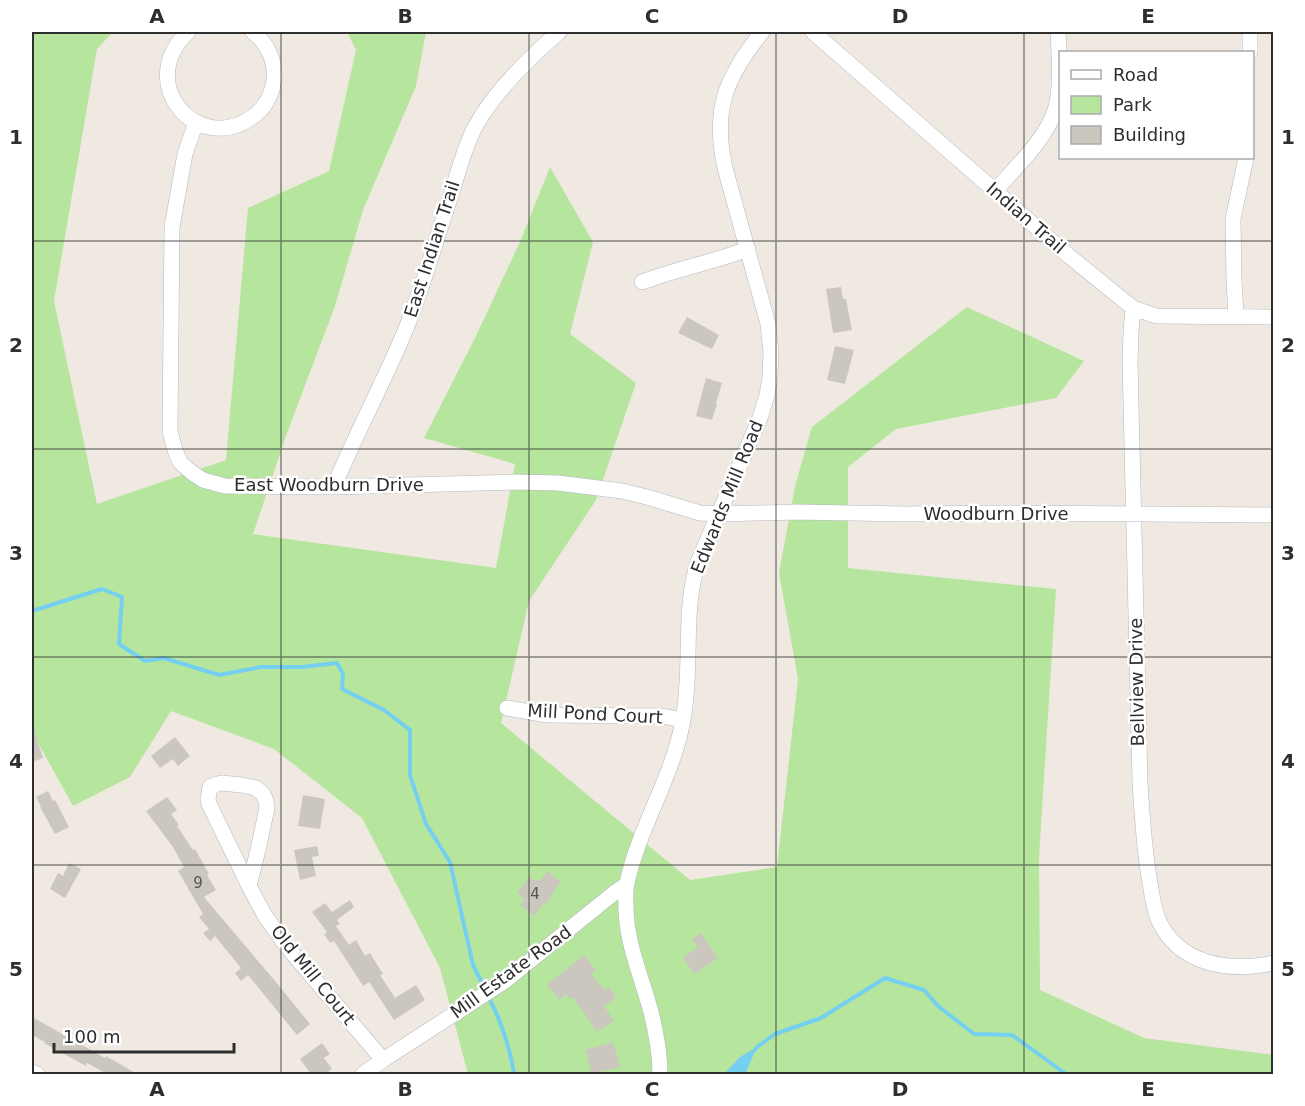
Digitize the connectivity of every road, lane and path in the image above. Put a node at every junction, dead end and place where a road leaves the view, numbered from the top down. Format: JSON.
{"nodes":[{"id":1,"x":188,"y":32,"type":"edge"},
{"id":2,"x":253,"y":32,"type":"edge"},
{"id":3,"x":559,"y":32,"type":"edge"},
{"id":4,"x":762,"y":32,"type":"edge"},
{"id":5,"x":813,"y":32,"type":"edge"},
{"id":6,"x":1058,"y":32,"type":"edge"},
{"id":7,"x":1250,"y":32,"type":"edge"},
{"id":8,"x":1251,"y":51,"type":"edge"},
{"id":9,"x":196,"y":122,"type":"junction"},
{"id":10,"x":1246,"y":159,"type":"edge"},
{"id":11,"x":995,"y":191,"type":"junction"},
{"id":12,"x":748,"y":249,"type":"junction"},
{"id":13,"x":642,"y":282,"type":"dead end"},
{"id":14,"x":1133,"y":308,"type":"junction"},
{"id":15,"x":1236,"y":316,"type":"junction"},
{"id":16,"x":1274,"y":317,"type":"edge"},
{"id":17,"x":334,"y":487,"type":"junction"},
{"id":18,"x":718,"y":514,"type":"junction"},
{"id":19,"x":1134,"y":514,"type":"junction"},
{"id":20,"x":1274,"y":515,"type":"edge"},
{"id":21,"x":507,"y":708,"type":"dead end"},
{"id":22,"x":683,"y":720,"type":"junction"},
{"id":23,"x":626,"y":885,"type":"junction"},
{"id":24,"x":249,"y":886,"type":"junction"},
{"id":25,"x":1274,"y":963,"type":"edge"},
{"id":26,"x":384,"y":1060,"type":"junction"},
{"id":27,"x":32,"y":1072,"type":"edge"},
{"id":28,"x":37,"y":1074,"type":"edge"},
{"id":29,"x":363,"y":1074,"type":"edge"},
{"id":30,"x":660,"y":1074,"type":"edge"}],
"edges":[{"from":1,"to":9,"type":"street"},
{"from":2,"to":9,"type":"street"},
{"from":3,"to":17,"type":"street","name":"East Indian Trail"},
{"from":4,"to":12,"type":"street","name":"Edwards Mill Road"},
{"from":5,"to":11,"type":"street","name":"Indian Trail"},
{"from":6,"to":11,"type":"street"},
{"from":7,"to":8,"type":"street"},
{"from":9,"to":17,"type":"street","name":"East Woodburn Drive"},
{"from":10,"to":15,"type":"street"},
{"from":11,"to":14,"type":"street","name":"Indian Trail"},
{"from":12,"to":13,"type":"street"},
{"from":12,"to":18,"type":"street","name":"Edwards Mill Road"},
{"from":14,"to":15,"type":"street","name":"Indian Trail"},
{"from":14,"to":19,"type":"street","name":"Bellview Drive"},
{"from":15,"to":16,"type":"street","name":"Indian Trail"},
{"from":17,"to":18,"type":"street","name":"East Woodburn Drive"},
{"from":18,"to":19,"type":"street","name":"Woodburn Drive"},
{"from":18,"to":22,"type":"street","name":"Edwards Mill Road"},
{"from":19,"to":20,"type":"street","name":"Woodburn Drive"},
{"from":19,"to":25,"type":"street","name":"Bellview Drive"},
{"from":21,"to":22,"type":"street","name":"Mill Pond Court"},
{"from":22,"to":23,"type":"street","name":"Edwards Mill Road"},
{"from":23,"to":26,"type":"street","name":"Mill Estate Road"},
{"from":23,"to":30,"type":"street","name":"Edwards Mill Road"},
{"from":24,"to":24,"type":"street","name":"Old Mill Court"},
{"from":24,"to":26,"type":"street","name":"Old Mill Court"},
{"from":26,"to":29,"type":"street","name":"Mill Estate Road"},
{"from":27,"to":28,"type":"street"}]}
